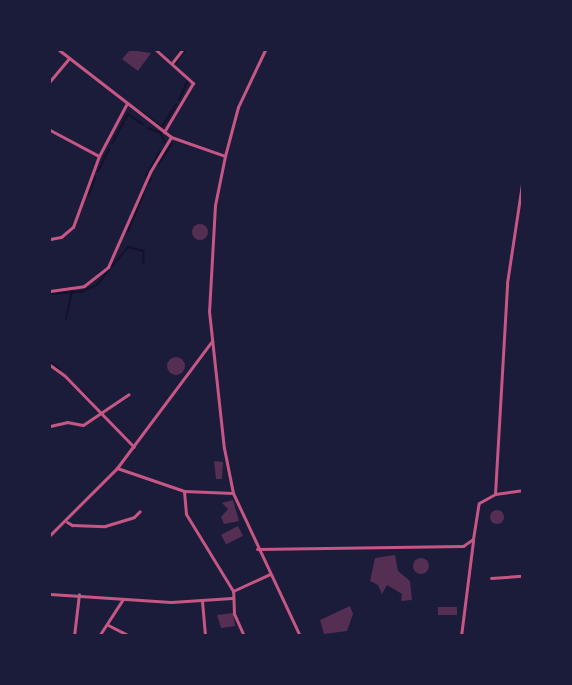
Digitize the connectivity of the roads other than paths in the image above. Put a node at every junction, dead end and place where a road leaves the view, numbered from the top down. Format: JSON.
{"nodes":[{"id":1,"x":59,"y":50,"type":"edge"},
{"id":2,"x":156,"y":50,"type":"edge"},
{"id":3,"x":182,"y":50,"type":"edge"},
{"id":4,"x":266,"y":50,"type":"edge"},
{"id":5,"x":69,"y":58,"type":"junction"},
{"id":6,"x":172,"y":63,"type":"junction"},
{"id":7,"x":50,"y":81,"type":"edge"},
{"id":8,"x":126,"y":105,"type":"junction"},
{"id":9,"x":50,"y":130,"type":"edge"},
{"id":10,"x":164,"y":132,"type":"junction"},
{"id":11,"x":171,"y":137,"type":"junction"},
{"id":12,"x":99,"y":156,"type":"junction"},
{"id":13,"x":225,"y":156,"type":"junction"},
{"id":14,"x":522,"y":184,"type":"edge"},
{"id":15,"x":50,"y":240,"type":"edge"},
{"id":16,"x":50,"y":291,"type":"edge"},
{"id":17,"x":212,"y":341,"type":"junction"},
{"id":18,"x":50,"y":365,"type":"edge"},
{"id":19,"x":129,"y":394,"type":"dead end"},
{"id":20,"x":103,"y":414,"type":"junction"},
{"id":21,"x":50,"y":426,"type":"edge"},
{"id":22,"x":134,"y":447,"type":"junction"},
{"id":23,"x":117,"y":468,"type":"junction"},
{"id":24,"x":522,"y":490,"type":"edge"},
{"id":25,"x":184,"y":491,"type":"junction"},
{"id":26,"x":233,"y":493,"type":"junction"},
{"id":27,"x":495,"y":494,"type":"junction"},
{"id":28,"x":140,"y":511,"type":"dead end"},
{"id":29,"x":67,"y":522,"type":"junction"},
{"id":30,"x":50,"y":535,"type":"edge"},
{"id":31,"x":473,"y":539,"type":"junction"},
{"id":32,"x":257,"y":549,"type":"junction"},
{"id":33,"x":270,"y":574,"type":"junction"},
{"id":34,"x":522,"y":576,"type":"edge"},
{"id":35,"x":491,"y":578,"type":"dead end"},
{"id":36,"x":233,"y":591,"type":"junction"},
{"id":37,"x":50,"y":594,"type":"edge"},
{"id":38,"x":79,"y":594,"type":"junction"},
{"id":39,"x":232,"y":598,"type":"junction"},
{"id":40,"x":123,"y":599,"type":"junction"},
{"id":41,"x":202,"y":601,"type":"junction"},
{"id":42,"x":108,"y":626,"type":"junction"},
{"id":43,"x":74,"y":636,"type":"edge"},
{"id":44,"x":99,"y":636,"type":"edge"},
{"id":45,"x":130,"y":636,"type":"edge"},
{"id":46,"x":205,"y":636,"type":"edge"},
{"id":47,"x":244,"y":636,"type":"edge"},
{"id":48,"x":300,"y":636,"type":"edge"},
{"id":49,"x":461,"y":636,"type":"edge"}],
"edges":[{"from":1,"to":5,"type":"street"},
{"from":2,"to":6,"type":"street"},
{"from":3,"to":6,"type":"street"},
{"from":4,"to":13,"type":"street"},
{"from":5,"to":7,"type":"street"},
{"from":5,"to":8,"type":"street"},
{"from":6,"to":10,"type":"street"},
{"from":8,"to":10,"type":"street"},
{"from":8,"to":12,"type":"street"},
{"from":9,"to":12,"type":"street"},
{"from":10,"to":11,"type":"street"},
{"from":11,"to":13,"type":"street"},
{"from":11,"to":16,"type":"street"},
{"from":12,"to":15,"type":"street"},
{"from":13,"to":17,"type":"street"},
{"from":14,"to":27,"type":"street"},
{"from":17,"to":22,"type":"street"},
{"from":17,"to":26,"type":"street"},
{"from":18,"to":20,"type":"street"},
{"from":19,"to":20,"type":"street"},
{"from":20,"to":21,"type":"street"},
{"from":20,"to":22,"type":"street"},
{"from":22,"to":23,"type":"street"},
{"from":23,"to":25,"type":"street"},
{"from":23,"to":29,"type":"street"},
{"from":24,"to":27,"type":"street"},
{"from":25,"to":26,"type":"street"},
{"from":25,"to":36,"type":"street"},
{"from":26,"to":32,"type":"street"},
{"from":27,"to":31,"type":"street"},
{"from":28,"to":29,"type":"street"},
{"from":29,"to":30,"type":"street"},
{"from":31,"to":32,"type":"street"},
{"from":31,"to":49,"type":"street"},
{"from":32,"to":33,"type":"street"},
{"from":33,"to":36,"type":"street"},
{"from":33,"to":48,"type":"street"},
{"from":34,"to":35,"type":"street"},
{"from":36,"to":39,"type":"street"},
{"from":37,"to":38,"type":"street"},
{"from":38,"to":40,"type":"street"},
{"from":38,"to":43,"type":"street"},
{"from":39,"to":41,"type":"street"},
{"from":39,"to":47,"type":"street"},
{"from":40,"to":41,"type":"street"},
{"from":40,"to":42,"type":"street"},
{"from":41,"to":46,"type":"street"},
{"from":42,"to":44,"type":"street"},
{"from":42,"to":45,"type":"street"}]}
